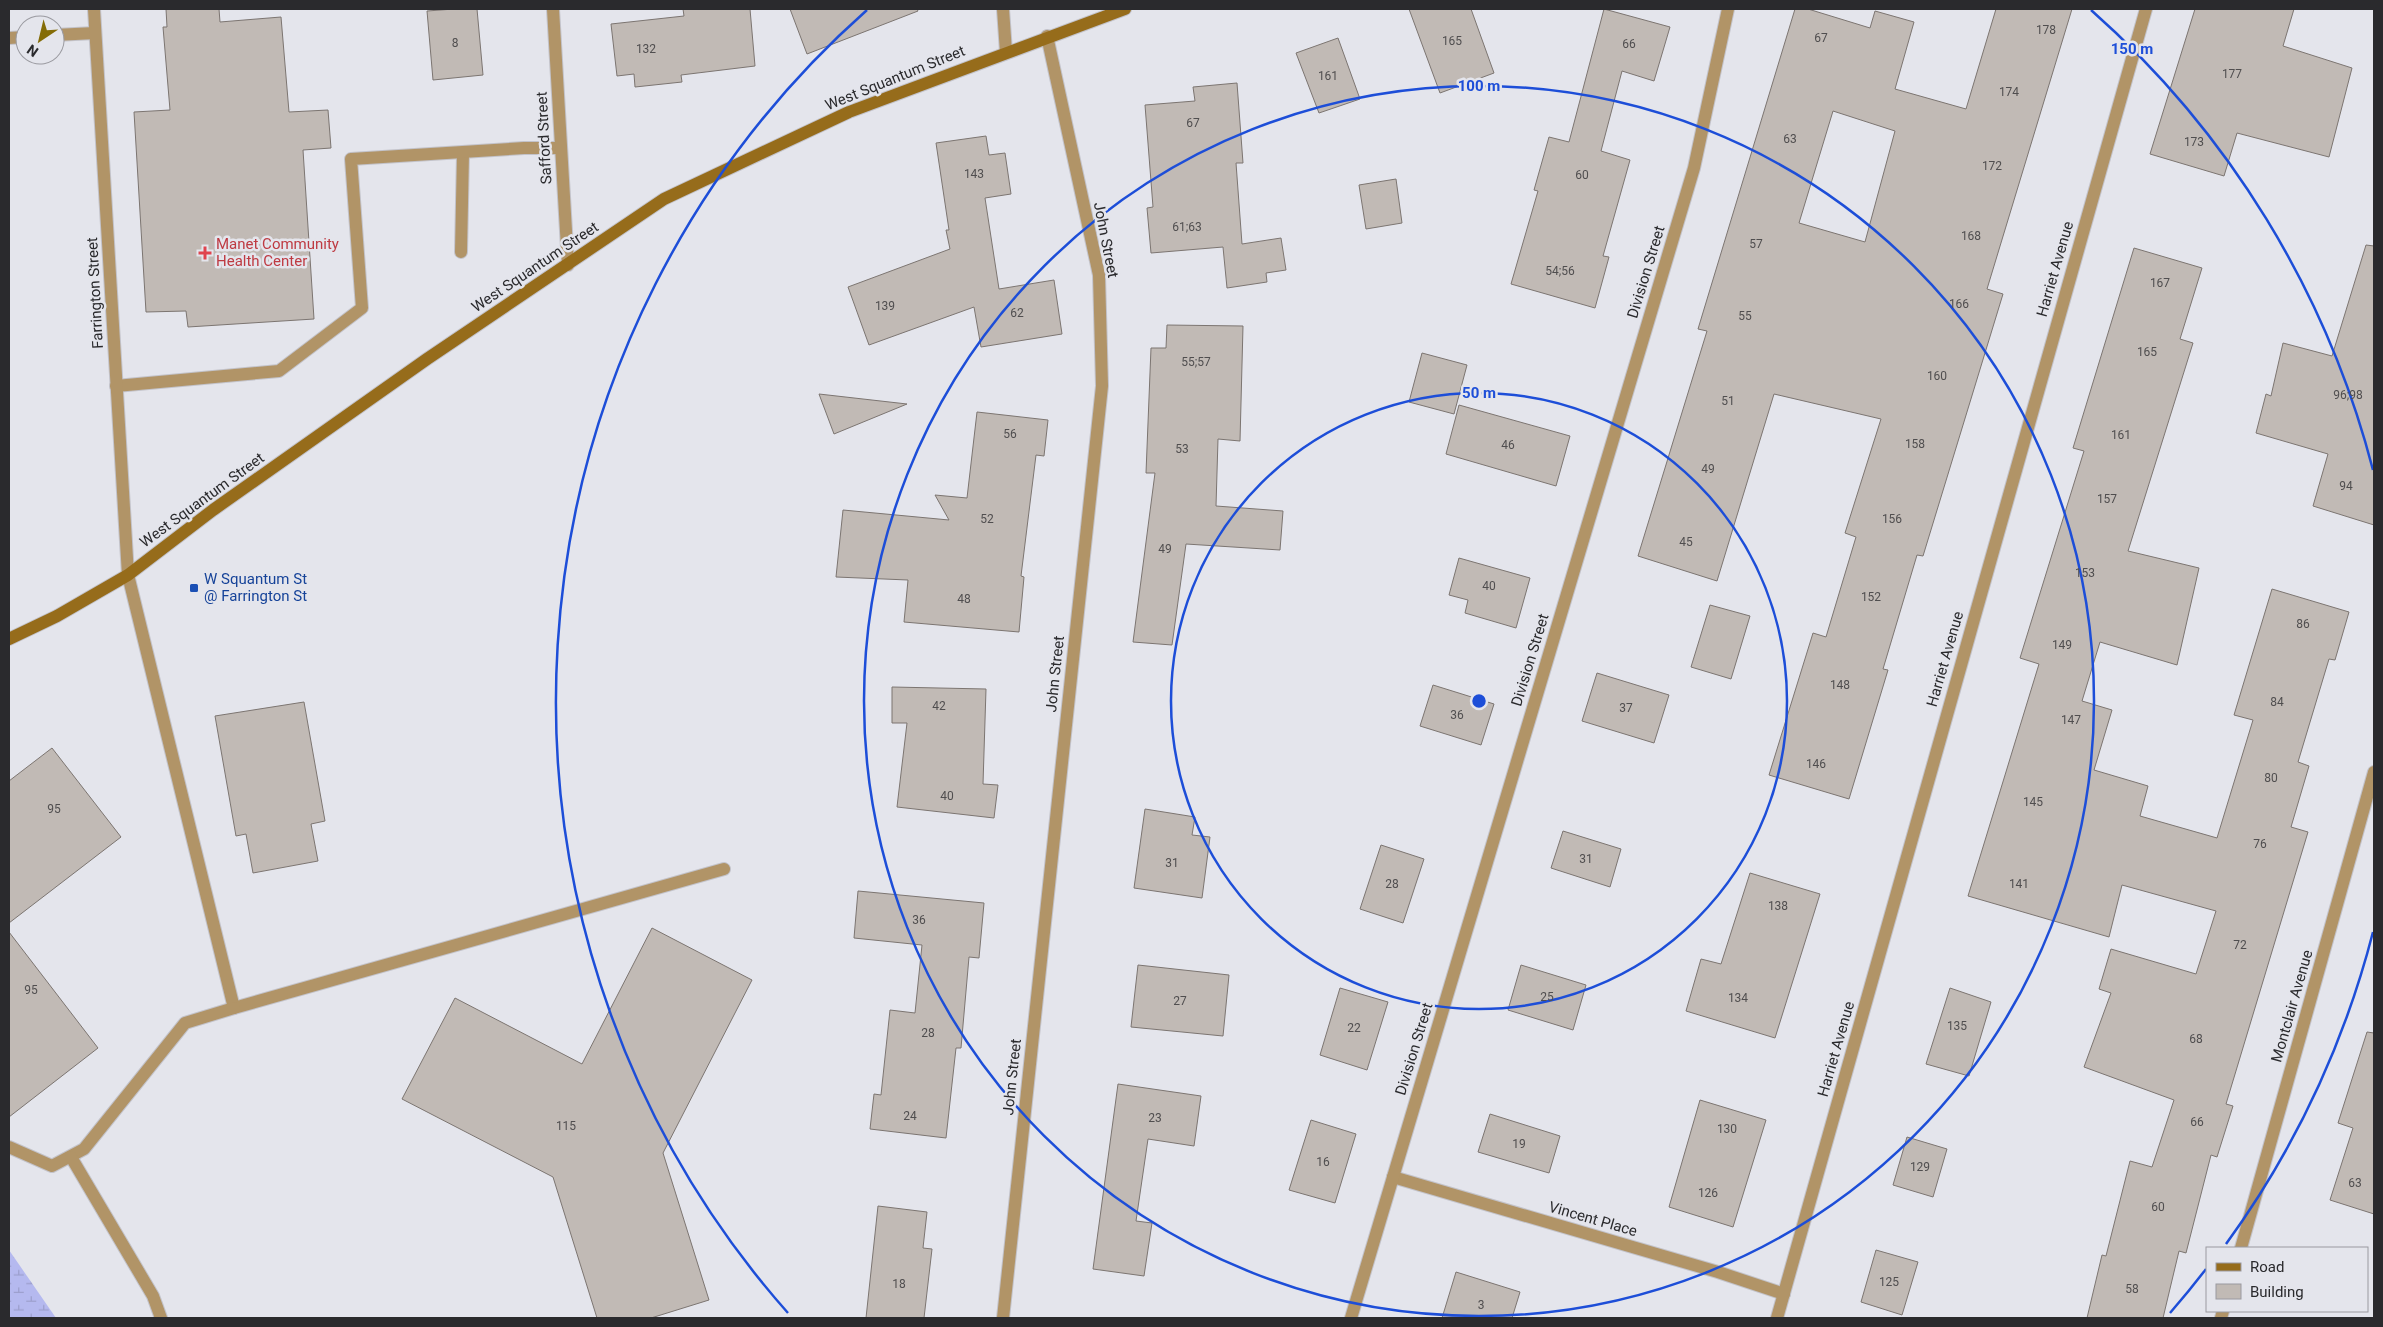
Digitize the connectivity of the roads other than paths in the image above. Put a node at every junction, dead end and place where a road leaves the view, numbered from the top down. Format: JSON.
{"nodes":[{"id":1,"x":94,"y":9,"type":"edge"},
{"id":2,"x":553,"y":9,"type":"edge"},
{"id":3,"x":1003,"y":9,"type":"edge"},
{"id":4,"x":1125,"y":9,"type":"edge"},
{"id":5,"x":1728,"y":9,"type":"edge"},
{"id":6,"x":2146,"y":9,"type":"edge"},
{"id":7,"x":96,"y":33,"type":"junction"},
{"id":8,"x":65,"y":35,"type":"edge"},
{"id":9,"x":1047,"y":36,"type":"junction"},
{"id":10,"x":1006,"y":52,"type":"junction"},
{"id":11,"x":561,"y":148,"type":"junction"},
{"id":12,"x":463,"y":153,"type":"junction"},
{"id":13,"x":461,"y":252,"type":"dead end"},
{"id":14,"x":568,"y":266,"type":"junction"},
{"id":15,"x":116,"y":386,"type":"junction"},
{"id":16,"x":128,"y":575,"type":"junction"},
{"id":17,"x":9,"y":639,"type":"edge"},
{"id":18,"x":2374,"y":772,"type":"edge"},
{"id":19,"x":724,"y":869,"type":"dead end"},
{"id":20,"x":234,"y":1008,"type":"junction"},
{"id":21,"x":9,"y":1147,"type":"edge"},
{"id":22,"x":71,"y":1157,"type":"junction"},
{"id":23,"x":1393,"y":1177,"type":"junction"},
{"id":24,"x":2241,"y":1247,"type":"edge"},
{"id":25,"x":1784,"y":1294,"type":"junction"},
{"id":26,"x":161,"y":1318,"type":"edge"},
{"id":27,"x":1003,"y":1318,"type":"edge"},
{"id":28,"x":1351,"y":1318,"type":"edge"},
{"id":29,"x":1777,"y":1318,"type":"edge"}],
"edges":[{"from":1,"to":7,"type":"street","name":"Farrington Street"},
{"from":2,"to":11,"type":"street","name":"Safford Street"},
{"from":3,"to":10,"type":"street"},
{"from":4,"to":9,"type":"main road","name":"West Squantum Street"},
{"from":5,"to":23,"type":"street","name":"Division Street"},
{"from":6,"to":25,"type":"street","name":"Harriet Avenue"},
{"from":7,"to":8,"type":"street"},
{"from":7,"to":15,"type":"street","name":"Farrington Street"},
{"from":9,"to":10,"type":"main road","name":"West Squantum Street"},
{"from":9,"to":27,"type":"street","name":"John Street"},
{"from":10,"to":14,"type":"main road","name":"West Squantum Street"},
{"from":11,"to":12,"type":"street"},
{"from":11,"to":14,"type":"street","name":"Safford Street"},
{"from":12,"to":13,"type":"street"},
{"from":12,"to":15,"type":"street"},
{"from":14,"to":16,"type":"main road","name":"West Squantum Street"},
{"from":15,"to":16,"type":"street","name":"Farrington Street"},
{"from":16,"to":17,"type":"main road","name":"West Squantum Street"},
{"from":16,"to":20,"type":"street","name":"Farrington Street"},
{"from":18,"to":24,"type":"street","name":"Montclair Avenue"},
{"from":19,"to":20,"type":"street"},
{"from":20,"to":22,"type":"street"},
{"from":21,"to":22,"type":"street"},
{"from":22,"to":26,"type":"street"},
{"from":23,"to":25,"type":"street","name":"Vincent Place"},
{"from":23,"to":28,"type":"street","name":"Division Street"},
{"from":25,"to":29,"type":"street","name":"Harriet Avenue"}]}
